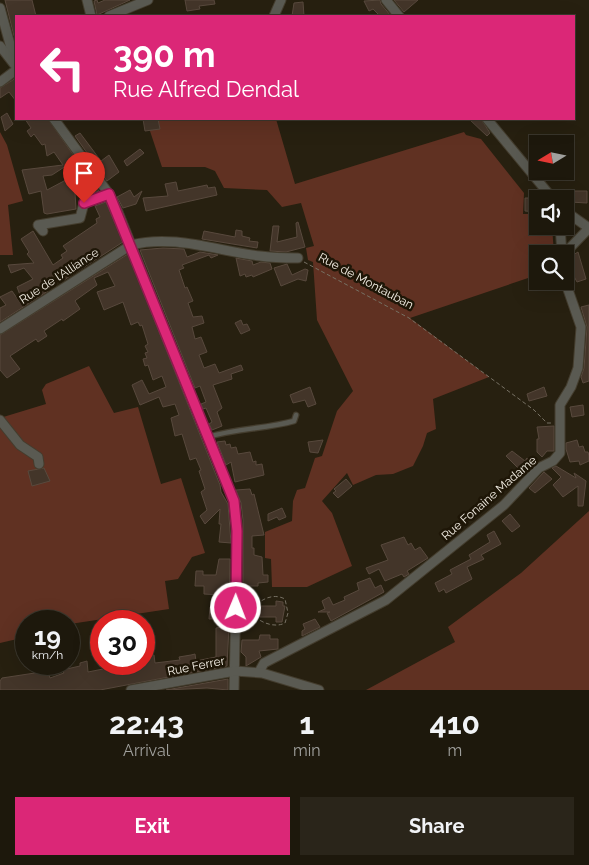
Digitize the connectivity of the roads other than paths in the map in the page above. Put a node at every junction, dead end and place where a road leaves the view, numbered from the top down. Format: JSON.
{"nodes":[{"id":1,"x":87,"y":0,"type":"edge"},
{"id":2,"x":148,"y":0,"type":"edge"},
{"id":3,"x":280,"y":0,"type":"edge"},
{"id":4,"x":386,"y":0,"type":"edge"},
{"id":5,"x":0,"y":8,"type":"edge"},
{"id":6,"x":91,"y":15,"type":"edge"},
{"id":7,"x":110,"y":15,"type":"edge"},
{"id":8,"x":274,"y":15,"type":"edge"},
{"id":9,"x":398,"y":15,"type":"edge"},
{"id":10,"x":0,"y":46,"type":"edge"},
{"id":11,"x":15,"y":64,"type":"edge"},
{"id":12,"x":15,"y":67,"type":"edge"},
{"id":13,"x":15,"y":69,"type":"edge"},
{"id":14,"x":0,"y":82,"type":"edge"},
{"id":15,"x":55,"y":120,"type":"edge"},
{"id":16,"x":488,"y":120,"type":"edge"},
{"id":17,"x":546,"y":190,"type":"edge"},
{"id":18,"x":109,"y":194,"type":"junction"},
{"id":19,"x":574,"y":217,"type":"edge"},
{"id":20,"x":589,"y":228,"type":"edge"},
{"id":21,"x":43,"y":231,"type":"dead end"},
{"id":22,"x":131,"y":245,"type":"junction"},
{"id":23,"x":572,"y":245,"type":"edge"},
{"id":24,"x":298,"y":258,"type":"road end"},
{"id":25,"x":568,"y":290,"type":"edge"},
{"id":26,"x":0,"y":329,"type":"edge"},
{"id":27,"x":296,"y":415,"type":"dead end"},
{"id":28,"x":0,"y":420,"type":"edge"},
{"id":29,"x":208,"y":437,"type":"junction"},
{"id":30,"x":39,"y":464,"type":"dead end"},
{"id":31,"x":235,"y":671,"type":"junction"},
{"id":32,"x":259,"y":672,"type":"junction"},
{"id":33,"x":137,"y":690,"type":"edge"},
{"id":34,"x":234,"y":690,"type":"edge"},
{"id":35,"x":319,"y":690,"type":"edge"}],
"edges":[{"from":1,"to":6,"type":"street"},
{"from":2,"to":7,"type":"street"},
{"from":3,"to":8,"type":"street"},
{"from":4,"to":9,"type":"street"},
{"from":5,"to":11,"type":"street"},
{"from":10,"to":12,"type":"street"},
{"from":13,"to":14,"type":"street"},
{"from":15,"to":18,"type":"street"},
{"from":16,"to":17,"type":"street"},
{"from":18,"to":21,"type":"street"},
{"from":18,"to":22,"type":"street"},
{"from":19,"to":20,"type":"street"},
{"from":20,"to":23,"type":"street"},
{"from":22,"to":24,"type":"street","name":"Rue de Montauban"},
{"from":22,"to":26,"type":"street","name":"Rue de l'Alliance"},
{"from":22,"to":29,"type":"street"},
{"from":25,"to":32,"type":"street","name":"Rue Fonaine Madame"},
{"from":27,"to":29,"type":"lane"},
{"from":28,"to":30,"type":"street"},
{"from":29,"to":31,"type":"street"},
{"from":31,"to":32,"type":"street","name":"Rue Ferrer"},
{"from":31,"to":33,"type":"street","name":"Rue Ferrer"},
{"from":31,"to":34,"type":"street"},
{"from":32,"to":35,"type":"street","name":"Rue Ferrer"}]}
